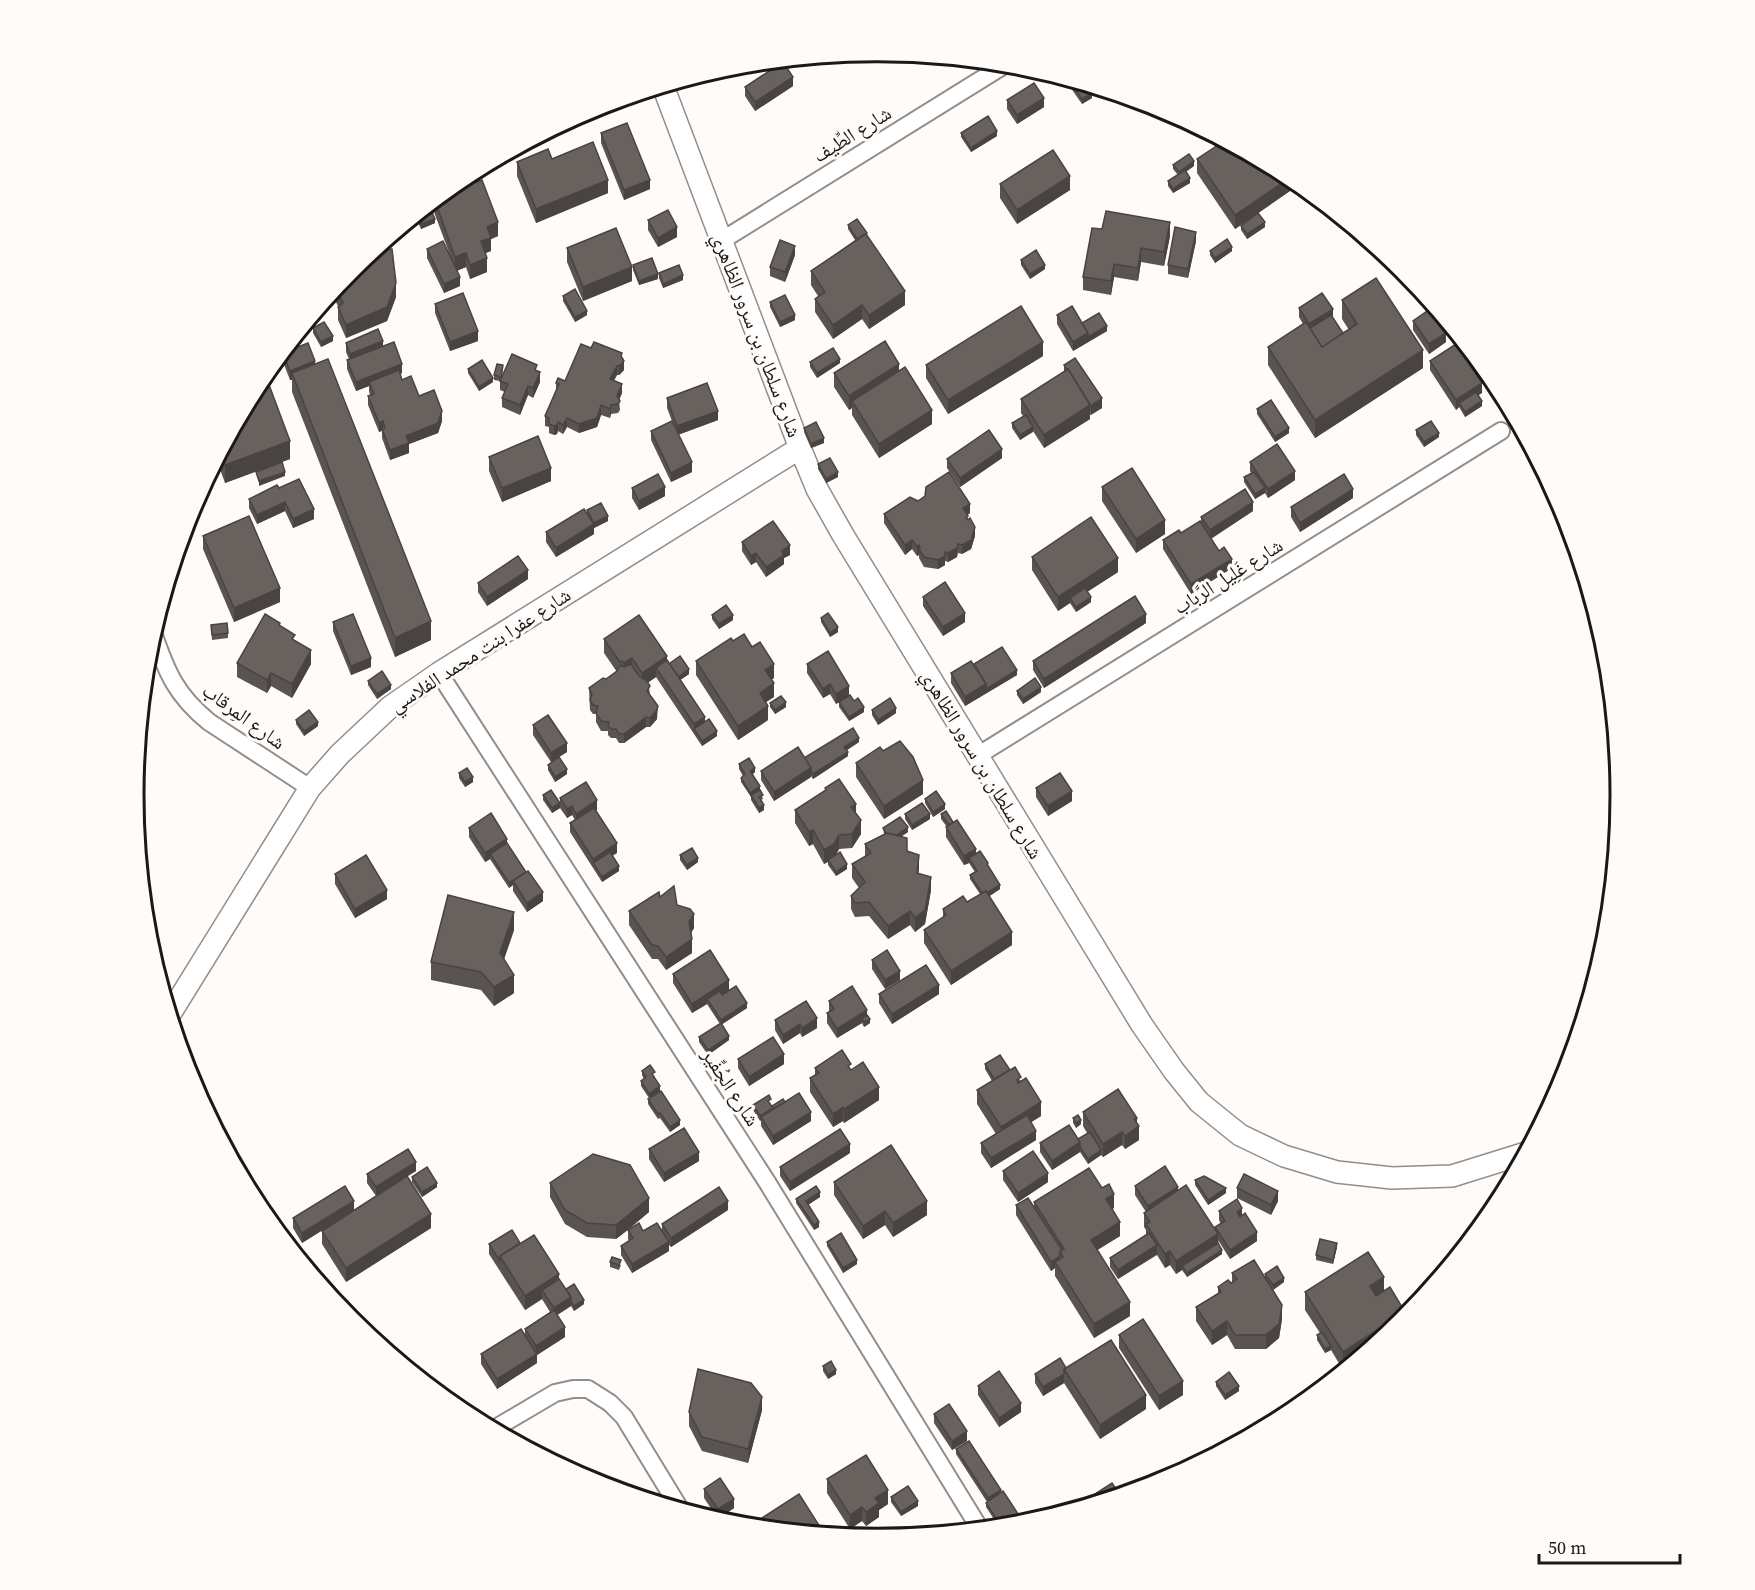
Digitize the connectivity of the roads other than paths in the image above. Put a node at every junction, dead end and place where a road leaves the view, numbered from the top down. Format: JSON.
{"nodes":[{"id":1,"x":994,"y":71,"type":"edge"},
{"id":2,"x":666,"y":93,"type":"edge"},
{"id":3,"x":721,"y":241,"type":"junction"},
{"id":4,"x":1501,"y":431,"type":"dead end"},
{"id":5,"x":800,"y":448,"type":"junction"},
{"id":6,"x":159,"y":650,"type":"edge"},
{"id":7,"x":439,"y":673,"type":"junction"},
{"id":8,"x":977,"y":756,"type":"junction"},
{"id":9,"x":310,"y":788,"type":"junction"},
{"id":10,"x":175,"y":1006,"type":"edge"},
{"id":11,"x":1516,"y":1156,"type":"edge"},
{"id":12,"x":502,"y":1424,"type":"edge"},
{"id":13,"x":674,"y":1500,"type":"edge"},
{"id":14,"x":975,"y":1522,"type":"edge"}],
"edges":[{"from":1,"to":3,"type":"street","name":"شارع الطِّيف"},
{"from":2,"to":3,"type":"street","name":"شارع سلطان بن سرور الظاهري"},
{"from":3,"to":5,"type":"street","name":"شارع سلطان بن سرور الظاهري"},
{"from":4,"to":8,"type":"street","name":"شارع غَلِيل الرَّباب"},
{"from":5,"to":7,"type":"street","name":"شارع عفرا بنت محمد الفلاسي"},
{"from":5,"to":8,"type":"street","name":"شارع سلطان بن سرور الظاهري"},
{"from":6,"to":9,"type":"street","name":"شارع المِرقاب"},
{"from":7,"to":9,"type":"street","name":"شارع عفرا بنت محمد الفلاسي"},
{"from":7,"to":14,"type":"street","name":"شارع الجُفِّير"},
{"from":8,"to":11,"type":"street","name":"شارع سلطان بن سرور الظاهري"},
{"from":9,"to":10,"type":"street","name":"شارع عفرا بنت محمد الفلاسي"},
{"from":12,"to":13,"type":"street"}]}
